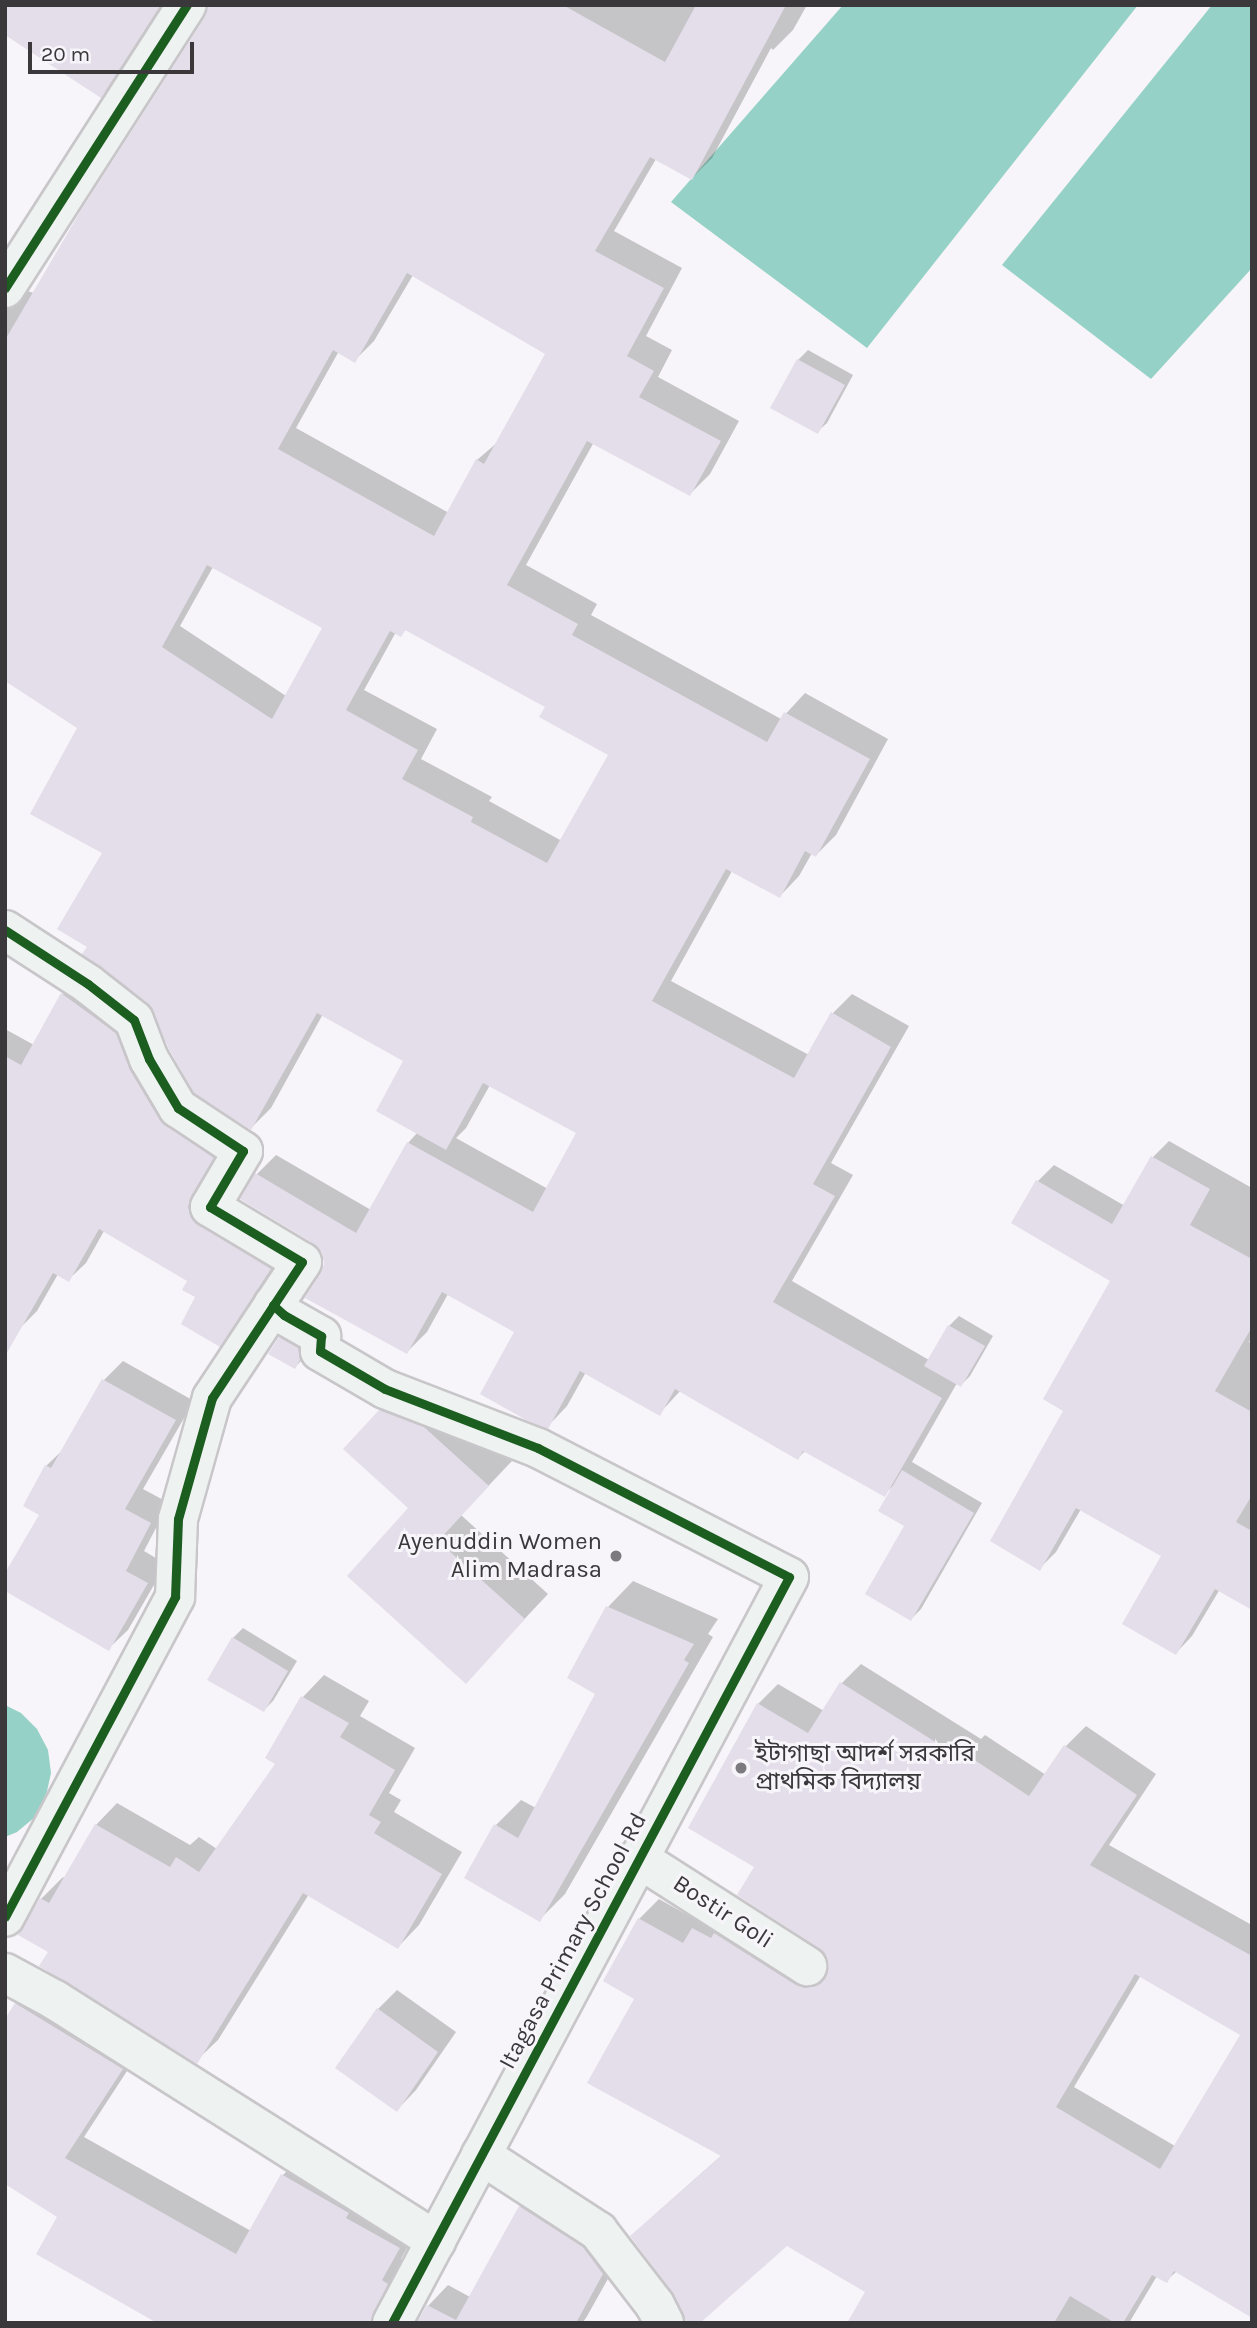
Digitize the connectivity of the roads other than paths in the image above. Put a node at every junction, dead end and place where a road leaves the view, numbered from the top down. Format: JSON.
{"nodes":[{"id":1,"x":187,"y":5,"type":"edge"},
{"id":2,"x":5,"y":288,"type":"edge"},
{"id":3,"x":5,"y":930,"type":"edge"},
{"id":4,"x":273,"y":1305,"type":"junction"},
{"id":5,"x":638,"y":1858,"type":"junction"},
{"id":6,"x":5,"y":1917,"type":"edge"},
{"id":7,"x":807,"y":1966,"type":"dead end"},
{"id":8,"x":5,"y":1973,"type":"edge"},
{"id":9,"x":481,"y":2155,"type":"junction"},
{"id":10,"x":436,"y":2241,"type":"junction"},
{"id":11,"x":392,"y":2323,"type":"edge"},
{"id":12,"x":664,"y":2323,"type":"edge"}],
"edges":[{"from":1,"to":2,"type":"street"},
{"from":3,"to":4,"type":"street"},
{"from":4,"to":5,"type":"street","name":"Itagasa Primary School Rd"},
{"from":4,"to":6,"type":"street"},
{"from":5,"to":7,"type":"street","name":"Bostir Goli"},
{"from":5,"to":9,"type":"street","name":"Itagasa Primary School Rd"},
{"from":8,"to":10,"type":"street"},
{"from":9,"to":10,"type":"street","name":"Itagasa Primary School Rd"},
{"from":9,"to":12,"type":"street"},
{"from":10,"to":11,"type":"street","name":"Itagasa Primary School Rd"}]}
